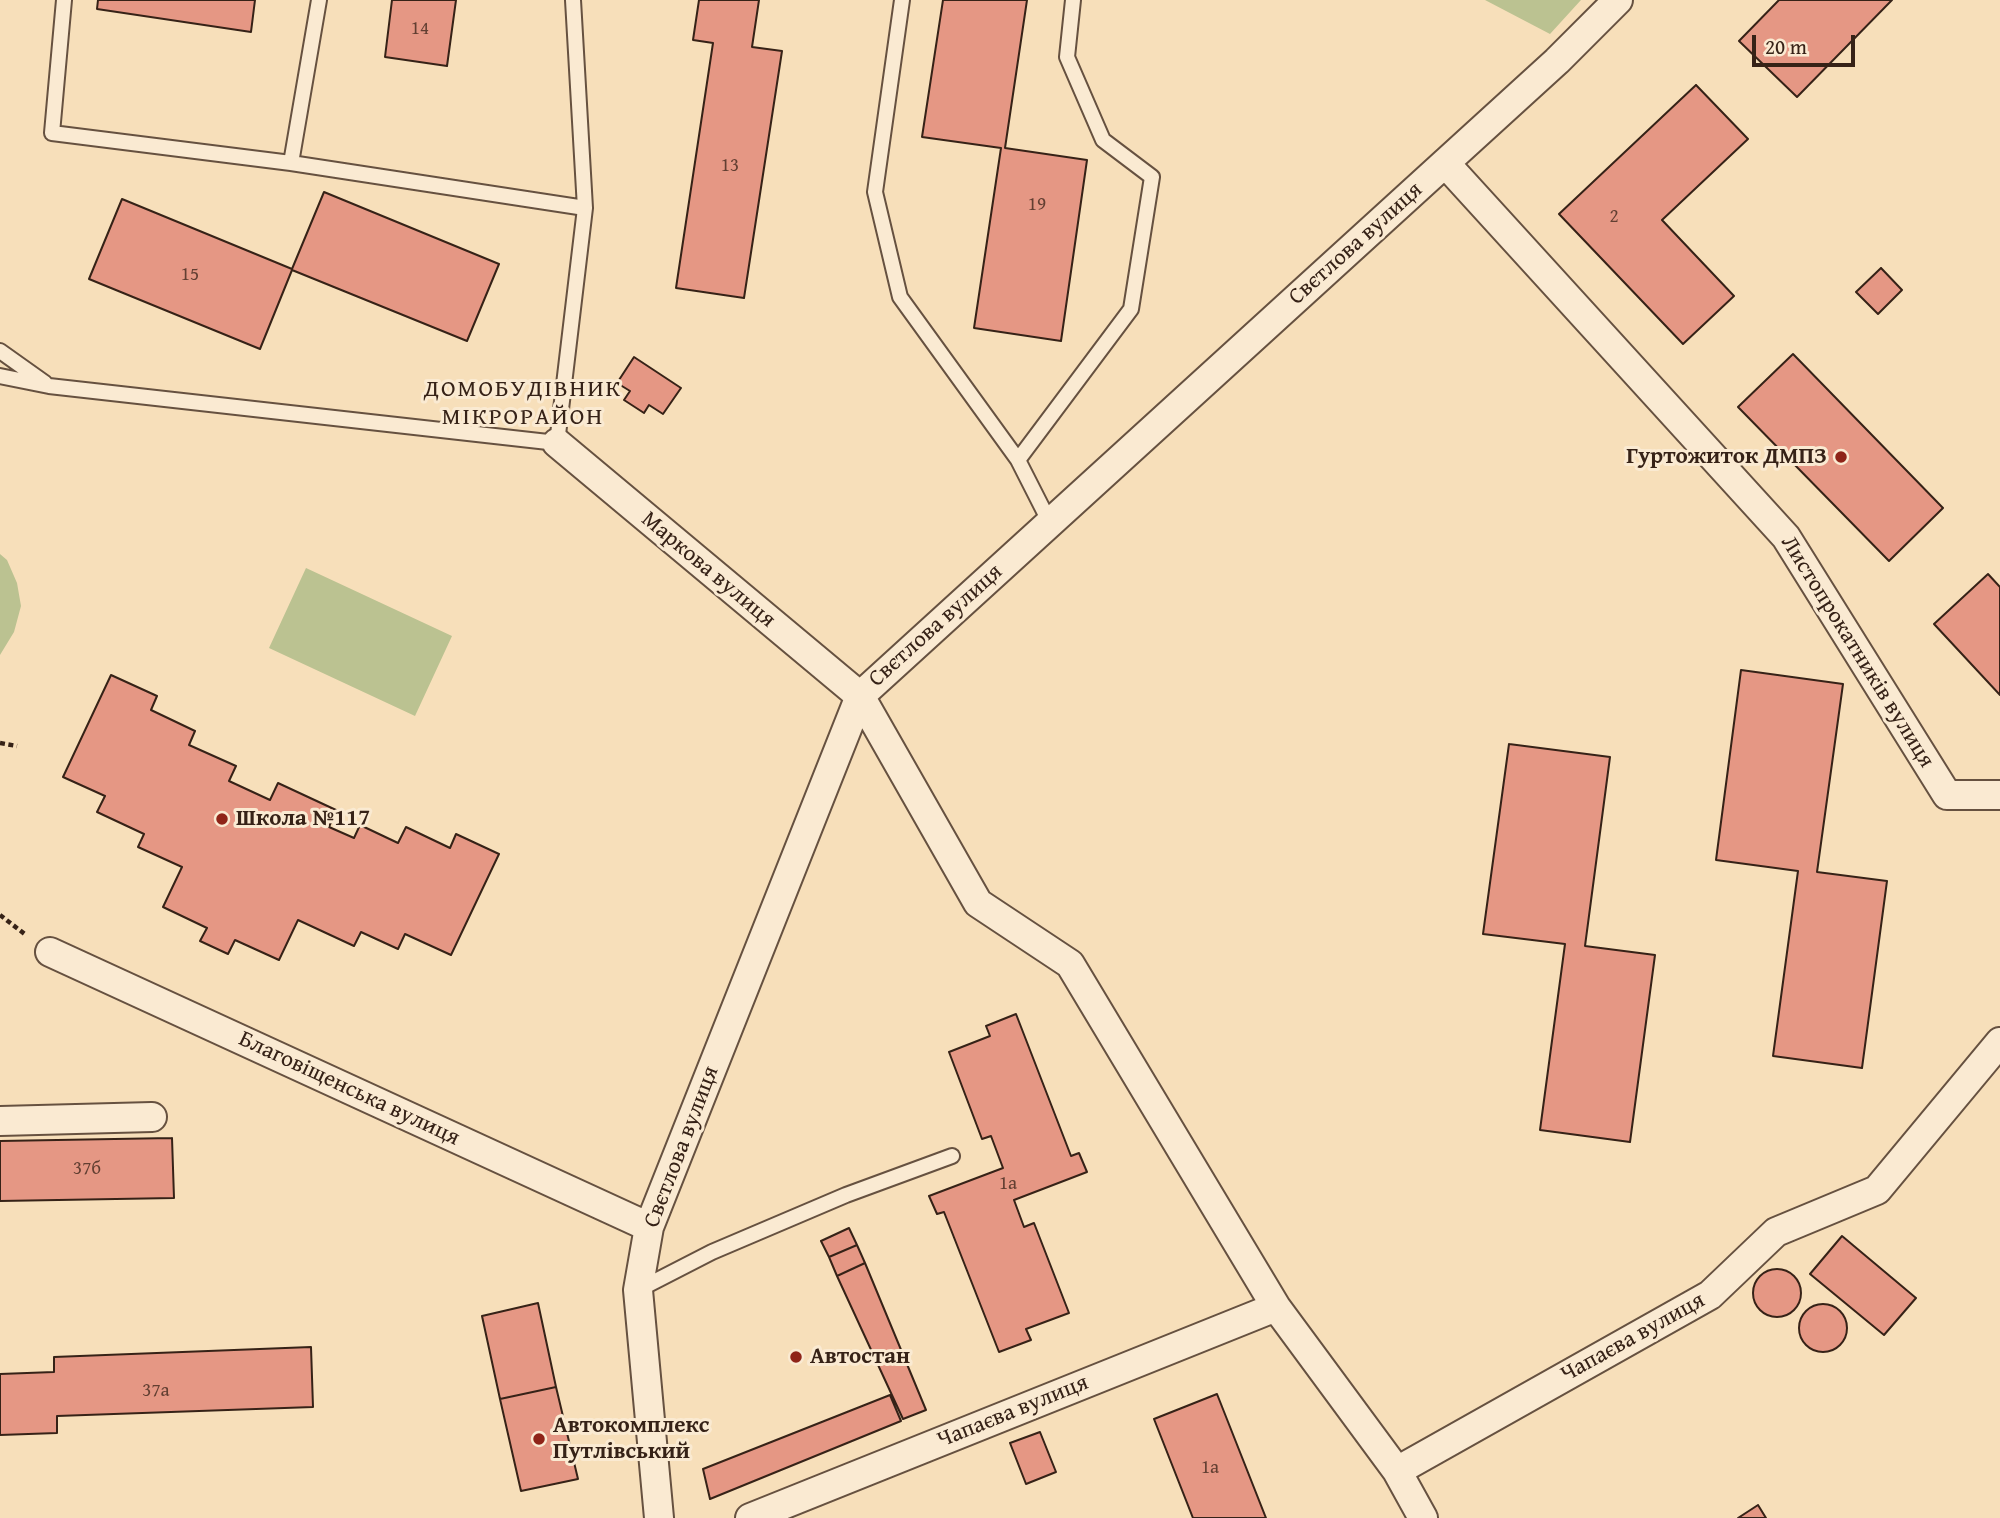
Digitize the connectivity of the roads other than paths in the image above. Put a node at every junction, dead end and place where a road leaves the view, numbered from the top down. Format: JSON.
{"nodes":[{"id":1,"x":64,"y":0,"type":"edge"},
{"id":2,"x":319,"y":0,"type":"edge"},
{"id":3,"x":573,"y":0,"type":"edge"},
{"id":4,"x":902,"y":0,"type":"edge"},
{"id":5,"x":1073,"y":0,"type":"edge"},
{"id":6,"x":1618,"y":0,"type":"edge"},
{"id":7,"x":291,"y":163,"type":"junction"},
{"id":8,"x":1444,"y":163,"type":"junction"},
{"id":9,"x":585,"y":208,"type":"junction"},
{"id":10,"x":0,"y":351,"type":"edge"},
{"id":11,"x":0,"y":376,"type":"edge"},
{"id":12,"x":49,"y":386,"type":"junction"},
{"id":13,"x":557,"y":443,"type":"junction"},
{"id":14,"x":1018,"y":460,"type":"junction"},
{"id":15,"x":1050,"y":523,"type":"junction"},
{"id":16,"x":860,"y":696,"type":"junction"},
{"id":17,"x":2000,"y":795,"type":"edge"},
{"id":18,"x":50,"y":952,"type":"dead end"},
{"id":19,"x":2000,"y":1042,"type":"edge"},
{"id":20,"x":152,"y":1117,"type":"dead end"},
{"id":21,"x":0,"y":1121,"type":"edge"},
{"id":22,"x":952,"y":1156,"type":"dead end"},
{"id":23,"x":649,"y":1227,"type":"junction"},
{"id":24,"x":638,"y":1290,"type":"junction"},
{"id":25,"x":1276,"y":1307,"type":"junction"},
{"id":26,"x":1397,"y":1471,"type":"junction"},
{"id":27,"x":659,"y":1518,"type":"edge"},
{"id":28,"x":750,"y":1518,"type":"edge"},
{"id":29,"x":1423,"y":1518,"type":"edge"}],
"edges":[{"from":1,"to":7,"type":"lane"},
{"from":2,"to":7,"type":"lane"},
{"from":3,"to":9,"type":"lane"},
{"from":4,"to":14,"type":"lane"},
{"from":5,"to":14,"type":"lane"},
{"from":6,"to":8,"type":"street","name":"Свєтлова вулиця"},
{"from":7,"to":9,"type":"lane"},
{"from":8,"to":15,"type":"street","name":"Свєтлова вулиця"},
{"from":8,"to":17,"type":"street","name":"Листопрокатників вулиця"},
{"from":9,"to":13,"type":"lane"},
{"from":10,"to":12,"type":"lane"},
{"from":11,"to":12,"type":"lane"},
{"from":12,"to":13,"type":"lane"},
{"from":13,"to":16,"type":"street","name":"Маркова вулиця"},
{"from":14,"to":15,"type":"lane"},
{"from":15,"to":16,"type":"street","name":"Свєтлова вулиця"},
{"from":16,"to":23,"type":"street","name":"Свєтлова вулиця"},
{"from":16,"to":25,"type":"street"},
{"from":18,"to":23,"type":"street","name":"Благовіщенська вулиця"},
{"from":19,"to":26,"type":"street","name":"Чапаєва вулиця"},
{"from":20,"to":21,"type":"street"},
{"from":22,"to":24,"type":"lane"},
{"from":23,"to":24,"type":"street","name":"Свєтлова вулиця"},
{"from":24,"to":27,"type":"street","name":"Свєтлова вулиця"},
{"from":25,"to":26,"type":"street"},
{"from":25,"to":28,"type":"street","name":"Чапаєва вулиця"},
{"from":26,"to":29,"type":"street"}]}
